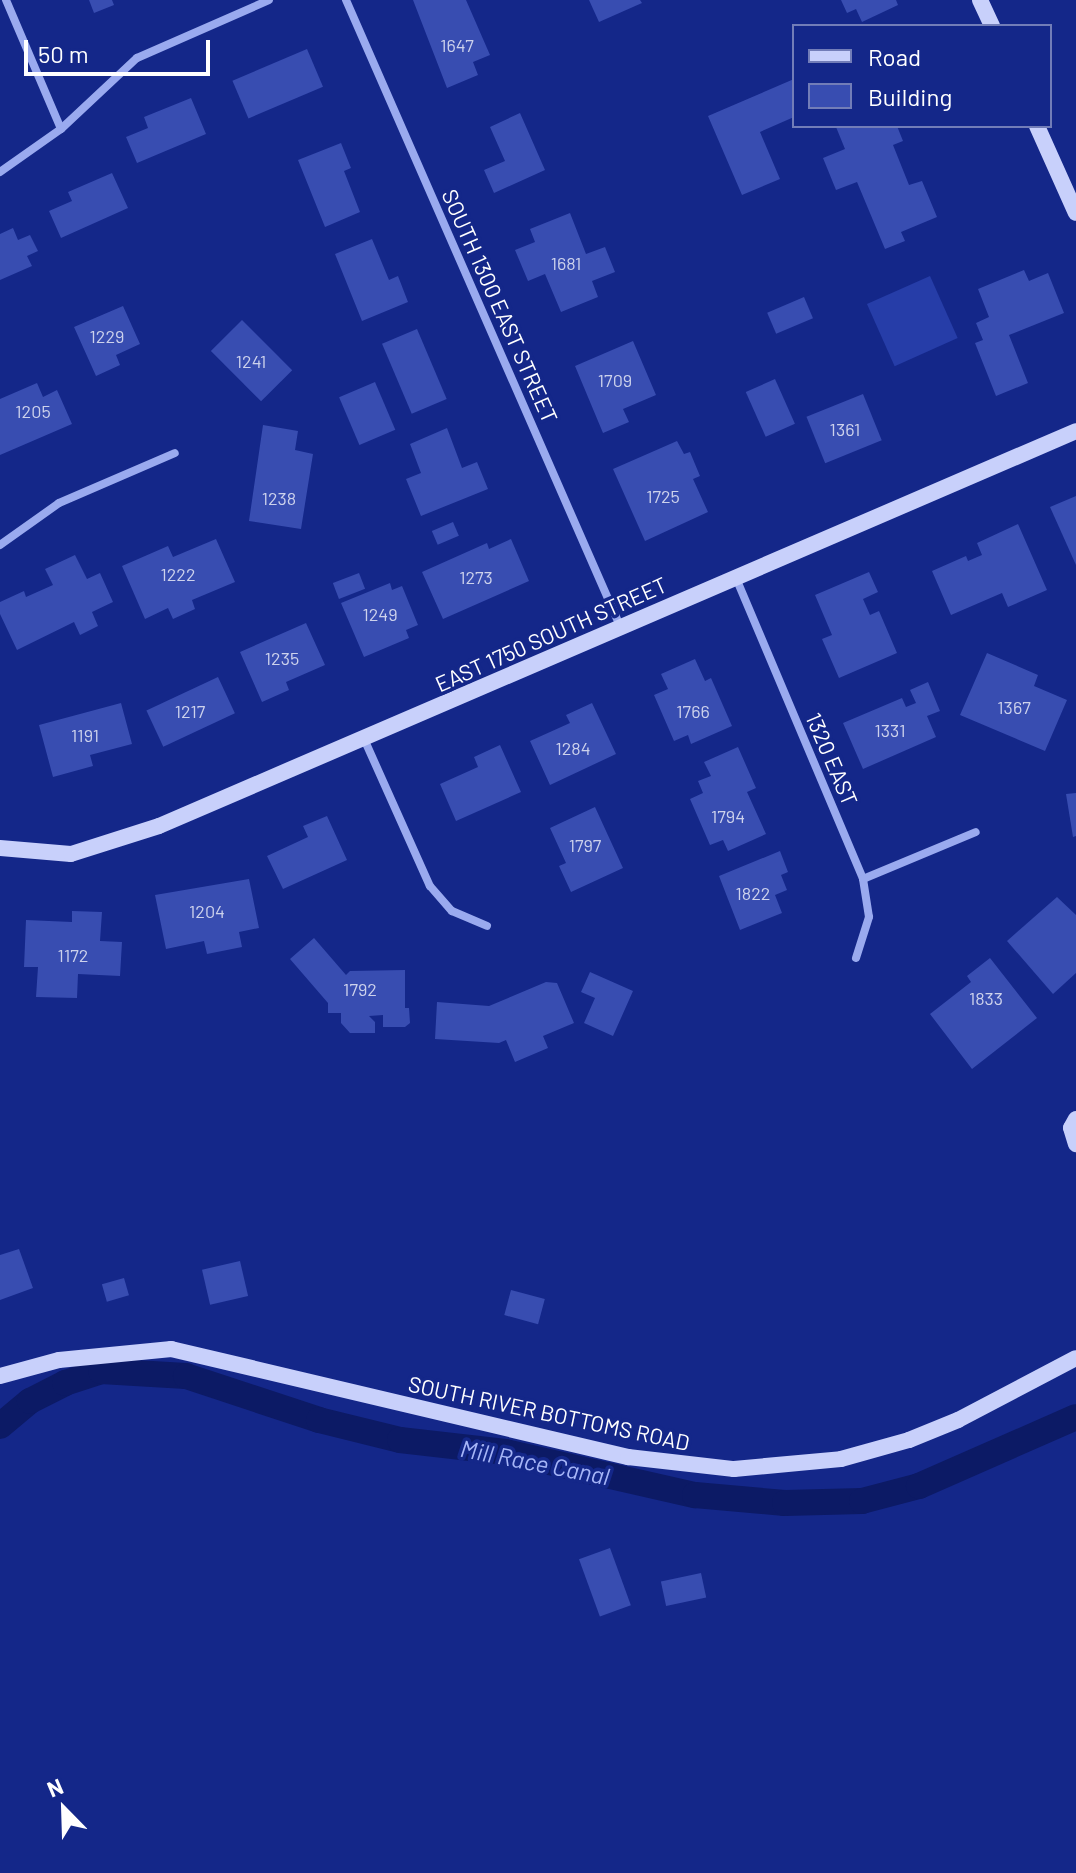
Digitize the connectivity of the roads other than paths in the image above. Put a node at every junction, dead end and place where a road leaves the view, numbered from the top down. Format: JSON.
{"nodes":[{"id":1,"x":6,"y":0,"type":"edge"},
{"id":2,"x":269,"y":0,"type":"edge"},
{"id":3,"x":346,"y":0,"type":"edge"},
{"id":4,"x":980,"y":0,"type":"edge"},
{"id":5,"x":991,"y":24,"type":"edge"},
{"id":6,"x":1038,"y":128,"type":"edge"},
{"id":7,"x":61,"y":129,"type":"junction"},
{"id":8,"x":0,"y":172,"type":"edge"},
{"id":9,"x":1076,"y":213,"type":"edge"},
{"id":10,"x":1076,"y":431,"type":"edge"},
{"id":11,"x":175,"y":453,"type":"dead end"},
{"id":12,"x":0,"y":545,"type":"edge"},
{"id":13,"x":736,"y":578,"type":"junction"},
{"id":14,"x":620,"y":626,"type":"junction"},
{"id":15,"x":365,"y":741,"type":"junction"},
{"id":16,"x":976,"y":832,"type":"dead end"},
{"id":17,"x":0,"y":848,"type":"edge"},
{"id":18,"x":863,"y":879,"type":"junction"},
{"id":19,"x":487,"y":926,"type":"dead end"},
{"id":20,"x":856,"y":958,"type":"dead end"},
{"id":21,"x":1076,"y":1119,"type":"edge"},
{"id":22,"x":1076,"y":1144,"type":"edge"},
{"id":23,"x":1076,"y":1358,"type":"edge"},
{"id":24,"x":0,"y":1376,"type":"edge"}],
"edges":[{"from":1,"to":7,"type":"street"},
{"from":2,"to":7,"type":"street"},
{"from":3,"to":14,"type":"street","name":"SOUTH 1300 EAST STREET"},
{"from":4,"to":5,"type":"street"},
{"from":6,"to":9,"type":"street"},
{"from":7,"to":8,"type":"street"},
{"from":10,"to":13,"type":"street","name":"EAST 1750 SOUTH STREET"},
{"from":11,"to":12,"type":"street"},
{"from":13,"to":14,"type":"street","name":"EAST 1750 SOUTH STREET"},
{"from":13,"to":18,"type":"street","name":"1320 EAST"},
{"from":14,"to":15,"type":"street","name":"EAST 1750 SOUTH STREET"},
{"from":15,"to":17,"type":"street","name":"EAST 1750 SOUTH STREET"},
{"from":15,"to":19,"type":"street"},
{"from":16,"to":18,"type":"street"},
{"from":18,"to":20,"type":"street","name":"1320 EAST"},
{"from":21,"to":22,"type":"street"},
{"from":23,"to":24,"type":"street","name":"SOUTH RIVER BOTTOMS ROAD"}]}
